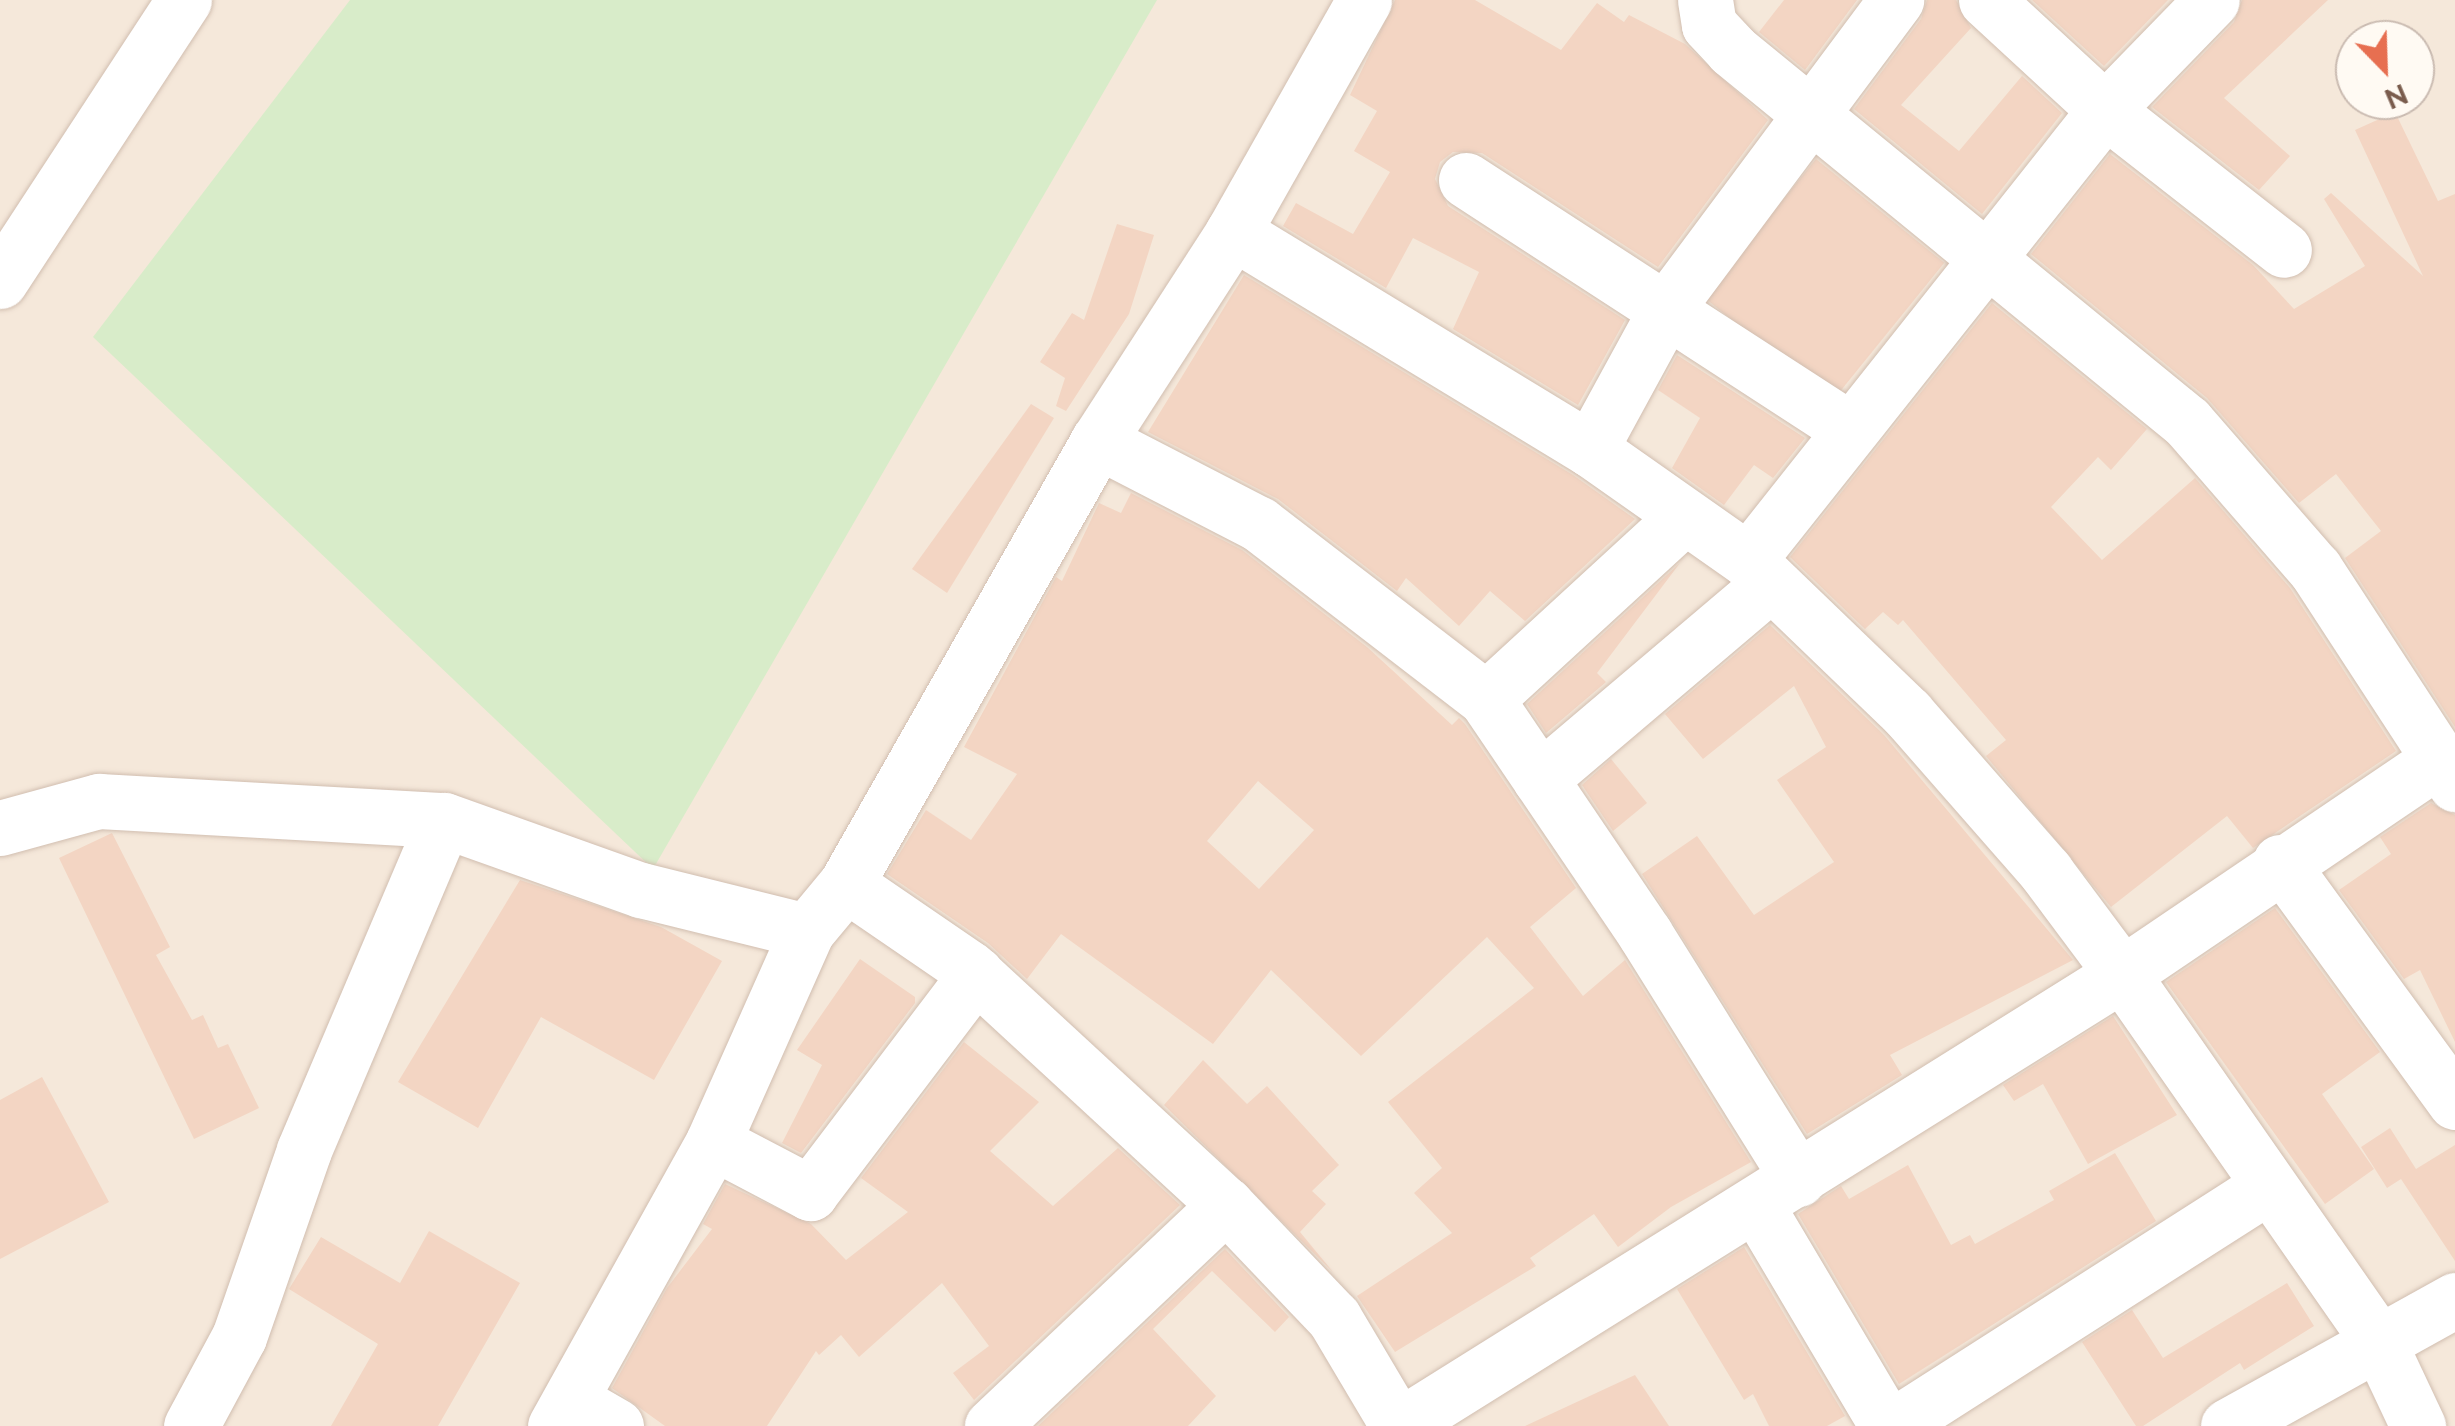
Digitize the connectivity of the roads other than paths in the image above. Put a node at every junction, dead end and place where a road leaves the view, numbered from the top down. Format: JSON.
{"nodes":[{"id":1,"x":184,"y":0,"type":"edge"},
{"id":2,"x":1364,"y":0,"type":"edge"},
{"id":3,"x":1705,"y":0,"type":"edge"},
{"id":4,"x":1896,"y":0,"type":"edge"},
{"id":5,"x":1986,"y":0,"type":"edge"},
{"id":6,"x":2182,"y":10,"type":"edge"},
{"id":7,"x":2105,"y":110,"type":"junction"},
{"id":8,"x":1811,"y":114,"type":"junction"},
{"id":9,"x":1466,"y":180,"type":"dead end"},
{"id":10,"x":1233,"y":232,"type":"junction"},
{"id":11,"x":2284,"y":250,"type":"dead end"},
{"id":12,"x":1982,"y":260,"type":"junction"},
{"id":13,"x":0,"y":281,"type":"edge"},
{"id":14,"x":1668,"y":306,"type":"junction"},
{"id":15,"x":1849,"y":429,"type":"junction"},
{"id":16,"x":1098,"y":441,"type":"junction"},
{"id":17,"x":1590,"y":450,"type":"junction"},
{"id":18,"x":1684,"y":517,"type":"junction"},
{"id":19,"x":1760,"y":571,"type":"junction"},
{"id":20,"x":1486,"y":699,"type":"junction"},
{"id":21,"x":2446,"y":772,"type":"edge"},
{"id":22,"x":1540,"y":779,"type":"junction"},
{"id":23,"x":444,"y":820,"type":"junction"},
{"id":24,"x":0,"y":828,"type":"edge"},
{"id":25,"x":2280,"y":862,"type":"junction"},
{"id":26,"x":846,"y":884,"type":"junction"},
{"id":27,"x":807,"y":931,"type":"junction"},
{"id":28,"x":976,"y":974,"type":"junction"},
{"id":29,"x":2122,"y":974,"type":"junction"},
{"id":30,"x":2455,"y":1102,"type":"edge"},
{"id":31,"x":713,"y":1142,"type":"junction"},
{"id":32,"x":2267,"y":1187,"type":"junction"},
{"id":33,"x":1777,"y":1192,"type":"junction"},
{"id":34,"x":1226,"y":1205,"type":"junction"},
{"id":35,"x":2455,"y":1300,"type":"edge"},
{"id":36,"x":2379,"y":1343,"type":"junction"},
{"id":37,"x":580,"y":1417,"type":"edge"},
{"id":38,"x":191,"y":1426,"type":"edge"},
{"id":39,"x":992,"y":1426,"type":"edge"},
{"id":40,"x":1398,"y":1426,"type":"edge"},
{"id":41,"x":1890,"y":1426,"type":"edge"},
{"id":42,"x":2228,"y":1426,"type":"edge"},
{"id":43,"x":2418,"y":1426,"type":"edge"}],
"edges":[{"from":1,"to":13,"type":"street"},
{"from":2,"to":10,"type":"street"},
{"from":3,"to":8,"type":"street"},
{"from":4,"to":8,"type":"street"},
{"from":5,"to":7,"type":"street"},
{"from":6,"to":7,"type":"street"},
{"from":7,"to":11,"type":"street"},
{"from":7,"to":12,"type":"street"},
{"from":8,"to":12,"type":"street"},
{"from":8,"to":14,"type":"street"},
{"from":9,"to":14,"type":"street"},
{"from":10,"to":16,"type":"street"},
{"from":10,"to":17,"type":"street"},
{"from":12,"to":15,"type":"street"},
{"from":12,"to":21,"type":"street"},
{"from":14,"to":15,"type":"street"},
{"from":14,"to":17,"type":"street"},
{"from":15,"to":19,"type":"street"},
{"from":16,"to":20,"type":"street"},
{"from":16,"to":26,"type":"street"},
{"from":17,"to":18,"type":"street"},
{"from":18,"to":19,"type":"street"},
{"from":18,"to":20,"type":"street"},
{"from":19,"to":22,"type":"street"},
{"from":19,"to":29,"type":"street"},
{"from":20,"to":22,"type":"street"},
{"from":21,"to":25,"type":"street"},
{"from":22,"to":33,"type":"street"},
{"from":23,"to":24,"type":"street"},
{"from":23,"to":27,"type":"street"},
{"from":23,"to":38,"type":"street"},
{"from":25,"to":29,"type":"street"},
{"from":25,"to":30,"type":"street"},
{"from":26,"to":27,"type":"street"},
{"from":26,"to":28,"type":"street"},
{"from":27,"to":31,"type":"street"},
{"from":28,"to":31,"type":"street"},
{"from":28,"to":34,"type":"street"},
{"from":29,"to":32,"type":"street"},
{"from":29,"to":33,"type":"street"},
{"from":31,"to":37,"type":"street"},
{"from":32,"to":36,"type":"street"},
{"from":32,"to":41,"type":"street"},
{"from":33,"to":40,"type":"street"},
{"from":33,"to":41,"type":"street"},
{"from":34,"to":39,"type":"street"},
{"from":34,"to":40,"type":"street"},
{"from":35,"to":36,"type":"street"},
{"from":36,"to":42,"type":"street"},
{"from":36,"to":43,"type":"street"}]}
